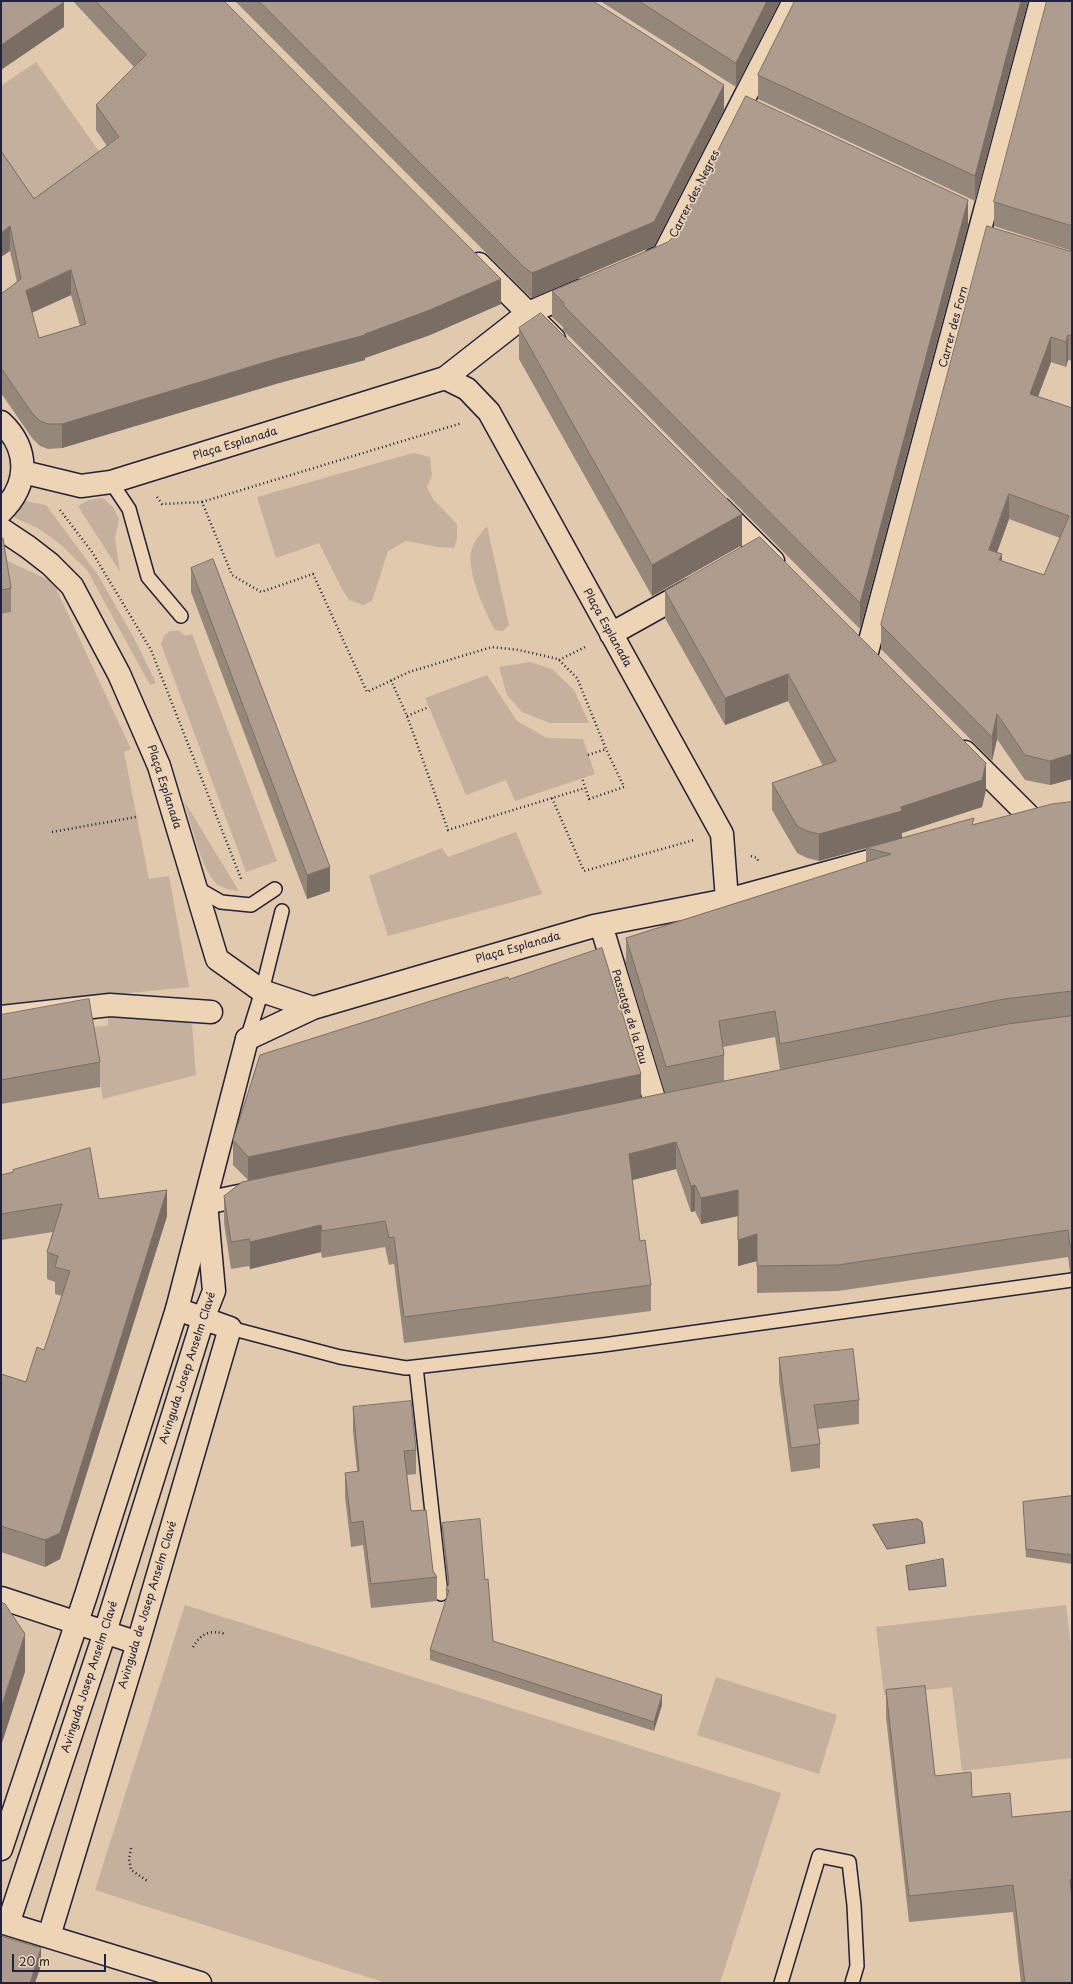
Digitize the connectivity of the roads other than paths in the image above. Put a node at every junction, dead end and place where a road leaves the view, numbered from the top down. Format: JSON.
{"nodes":[{"id":1,"x":794,"y":1,"type":"edge"},
{"id":2,"x":1041,"y":1,"type":"edge"},
{"id":3,"x":721,"y":92,"type":"edge"},
{"id":4,"x":740,"y":105,"type":"junction"},
{"id":5,"x":762,"y":115,"type":"edge"},
{"id":6,"x":976,"y":222,"type":"junction"},
{"id":7,"x":1000,"y":242,"type":"edge"},
{"id":8,"x":465,"y":250,"type":"edge"},
{"id":9,"x":634,"y":268,"type":"edge"},
{"id":10,"x":598,"y":283,"type":"edge"},
{"id":11,"x":528,"y":313,"type":"junction"},
{"id":12,"x":567,"y":352,"type":"edge"},
{"id":13,"x":445,"y":378,"type":"junction"},
{"id":14,"x":1,"y":422,"type":"edge"},
{"id":15,"x":23,"y":472,"type":"junction"},
{"id":16,"x":111,"y":482,"type":"junction"},
{"id":17,"x":706,"y":493,"type":"edge"},
{"id":18,"x":1,"y":512,"type":"edge"},
{"id":19,"x":1,"y":530,"type":"edge"},
{"id":20,"x":761,"y":550,"type":"junction"},
{"id":21,"x":741,"y":561,"type":"edge"},
{"id":22,"x":789,"y":576,"type":"edge"},
{"id":23,"x":707,"y":580,"type":"edge"},
{"id":24,"x":181,"y":616,"type":"dead end"},
{"id":25,"x":611,"y":634,"type":"junction"},
{"id":26,"x":850,"y":636,"type":"edge"},
{"id":27,"x":867,"y":652,"type":"junction"},
{"id":28,"x":884,"y":669,"type":"edge"},
{"id":29,"x":950,"y":737,"type":"edge"},
{"id":30,"x":1050,"y":812,"type":"edge"},
{"id":31,"x":1029,"y":816,"type":"junction"},
{"id":32,"x":1006,"y":823,"type":"edge"},
{"id":33,"x":914,"y":848,"type":"edge"},
{"id":34,"x":195,"y":887,"type":"junction"},
{"id":35,"x":275,"y":889,"type":"dead end"},
{"id":36,"x":727,"y":900,"type":"junction"},
{"id":37,"x":282,"y":911,"type":"dead end"},
{"id":38,"x":601,"y":925,"type":"junction"},
{"id":39,"x":262,"y":991,"type":"junction"},
{"id":40,"x":313,"y":1008,"type":"junction"},
{"id":41,"x":212,"y":1012,"type":"dead end"},
{"id":42,"x":1,"y":1017,"type":"edge"},
{"id":43,"x":246,"y":1039,"type":"junction"},
{"id":44,"x":634,"y":1113,"type":"edge"},
{"id":45,"x":276,"y":1188,"type":"edge"},
{"id":46,"x":206,"y":1203,"type":"junction"},
{"id":47,"x":1072,"y":1280,"type":"edge"},
{"id":48,"x":177,"y":1309,"type":"junction"},
{"id":49,"x":203,"y":1318,"type":"junction"},
{"id":50,"x":230,"y":1328,"type":"junction"},
{"id":51,"x":416,"y":1367,"type":"junction"},
{"id":52,"x":441,"y":1594,"type":"dead end"},
{"id":53,"x":1,"y":1598,"type":"edge"},
{"id":54,"x":77,"y":1623,"type":"junction"},
{"id":55,"x":105,"y":1632,"type":"junction"},
{"id":56,"x":138,"y":1643,"type":"junction"},
{"id":57,"x":1,"y":1849,"type":"edge"},
{"id":58,"x":5,"y":1923,"type":"edge"},
{"id":59,"x":49,"y":1936,"type":"junction"},
{"id":60,"x":200,"y":1983,"type":"edge"},
{"id":61,"x":781,"y":1983,"type":"edge"},
{"id":62,"x":852,"y":1983,"type":"edge"}],
"edges":[{"from":1,"to":4,"type":"street","name":"Carrer des Negres"},
{"from":2,"to":6,"type":"street","name":"Carrer des Forn"},
{"from":3,"to":4,"type":"street"},
{"from":4,"to":5,"type":"street"},
{"from":4,"to":9,"type":"street","name":"Carrer des Negres"},
{"from":6,"to":7,"type":"street"},
{"from":6,"to":27,"type":"street","name":"Carrer des Forn"},
{"from":8,"to":11,"type":"street"},
{"from":10,"to":11,"type":"street"},
{"from":11,"to":12,"type":"street"},
{"from":11,"to":13,"type":"street","name":"Plaça Esplanada"},
{"from":13,"to":16,"type":"street","name":"Plaça Esplanada"},
{"from":13,"to":25,"type":"street","name":"Plaça Esplanada"},
{"from":14,"to":15,"type":"street"},
{"from":15,"to":16,"type":"street","name":"Plaça Esplanada"},
{"from":15,"to":18,"type":"street"},
{"from":16,"to":24,"type":"lane"},
{"from":17,"to":20,"type":"street"},
{"from":19,"to":34,"type":"street","name":"Plaça Esplanada"},
{"from":20,"to":21,"type":"street"},
{"from":20,"to":22,"type":"street"},
{"from":23,"to":25,"type":"street"},
{"from":25,"to":36,"type":"street","name":"Plaça Esplanada"},
{"from":26,"to":27,"type":"street"},
{"from":27,"to":28,"type":"street"},
{"from":29,"to":31,"type":"street"},
{"from":30,"to":31,"type":"street"},
{"from":31,"to":32,"type":"street"},
{"from":33,"to":36,"type":"street","name":"Plaça Esplanada"},
{"from":34,"to":35,"type":"lane"},
{"from":34,"to":39,"type":"street","name":"Plaça Esplanada"},
{"from":36,"to":38,"type":"street","name":"Plaça Esplanada"},
{"from":37,"to":39,"type":"lane"},
{"from":38,"to":40,"type":"street","name":"Plaça Esplanada"},
{"from":38,"to":44,"type":"street","name":"Passatge de la Pau"},
{"from":39,"to":40,"type":"street","name":"Plaça Esplanada"},
{"from":39,"to":43,"type":"lane"},
{"from":40,"to":43,"type":"street","name":"Plaça Esplanada"},
{"from":41,"to":42,"type":"street"},
{"from":43,"to":46,"type":"street"},
{"from":45,"to":46,"type":"street"},
{"from":46,"to":48,"type":"street"},
{"from":46,"to":49,"type":"street","name":"Avinguda Josep Anselm Clavé"},
{"from":47,"to":51,"type":"lane"},
{"from":48,"to":49,"type":"street"},
{"from":48,"to":54,"type":"street"},
{"from":49,"to":50,"type":"street"},
{"from":49,"to":55,"type":"street","name":"Avinguda Josep Anselm Clavé"},
{"from":50,"to":51,"type":"lane"},
{"from":50,"to":56,"type":"street","name":"Avinguda de Josep Anselm Clavé"},
{"from":51,"to":52,"type":"lane"},
{"from":53,"to":54,"type":"street"},
{"from":54,"to":55,"type":"street"},
{"from":54,"to":57,"type":"street"},
{"from":55,"to":56,"type":"street"},
{"from":55,"to":58,"type":"street","name":"Avinguda Josep Anselm Clavé"},
{"from":56,"to":59,"type":"street","name":"Avinguda de Josep Anselm Clavé"},
{"from":58,"to":59,"type":"street"},
{"from":59,"to":60,"type":"street"},
{"from":61,"to":62,"type":"lane"}]}
